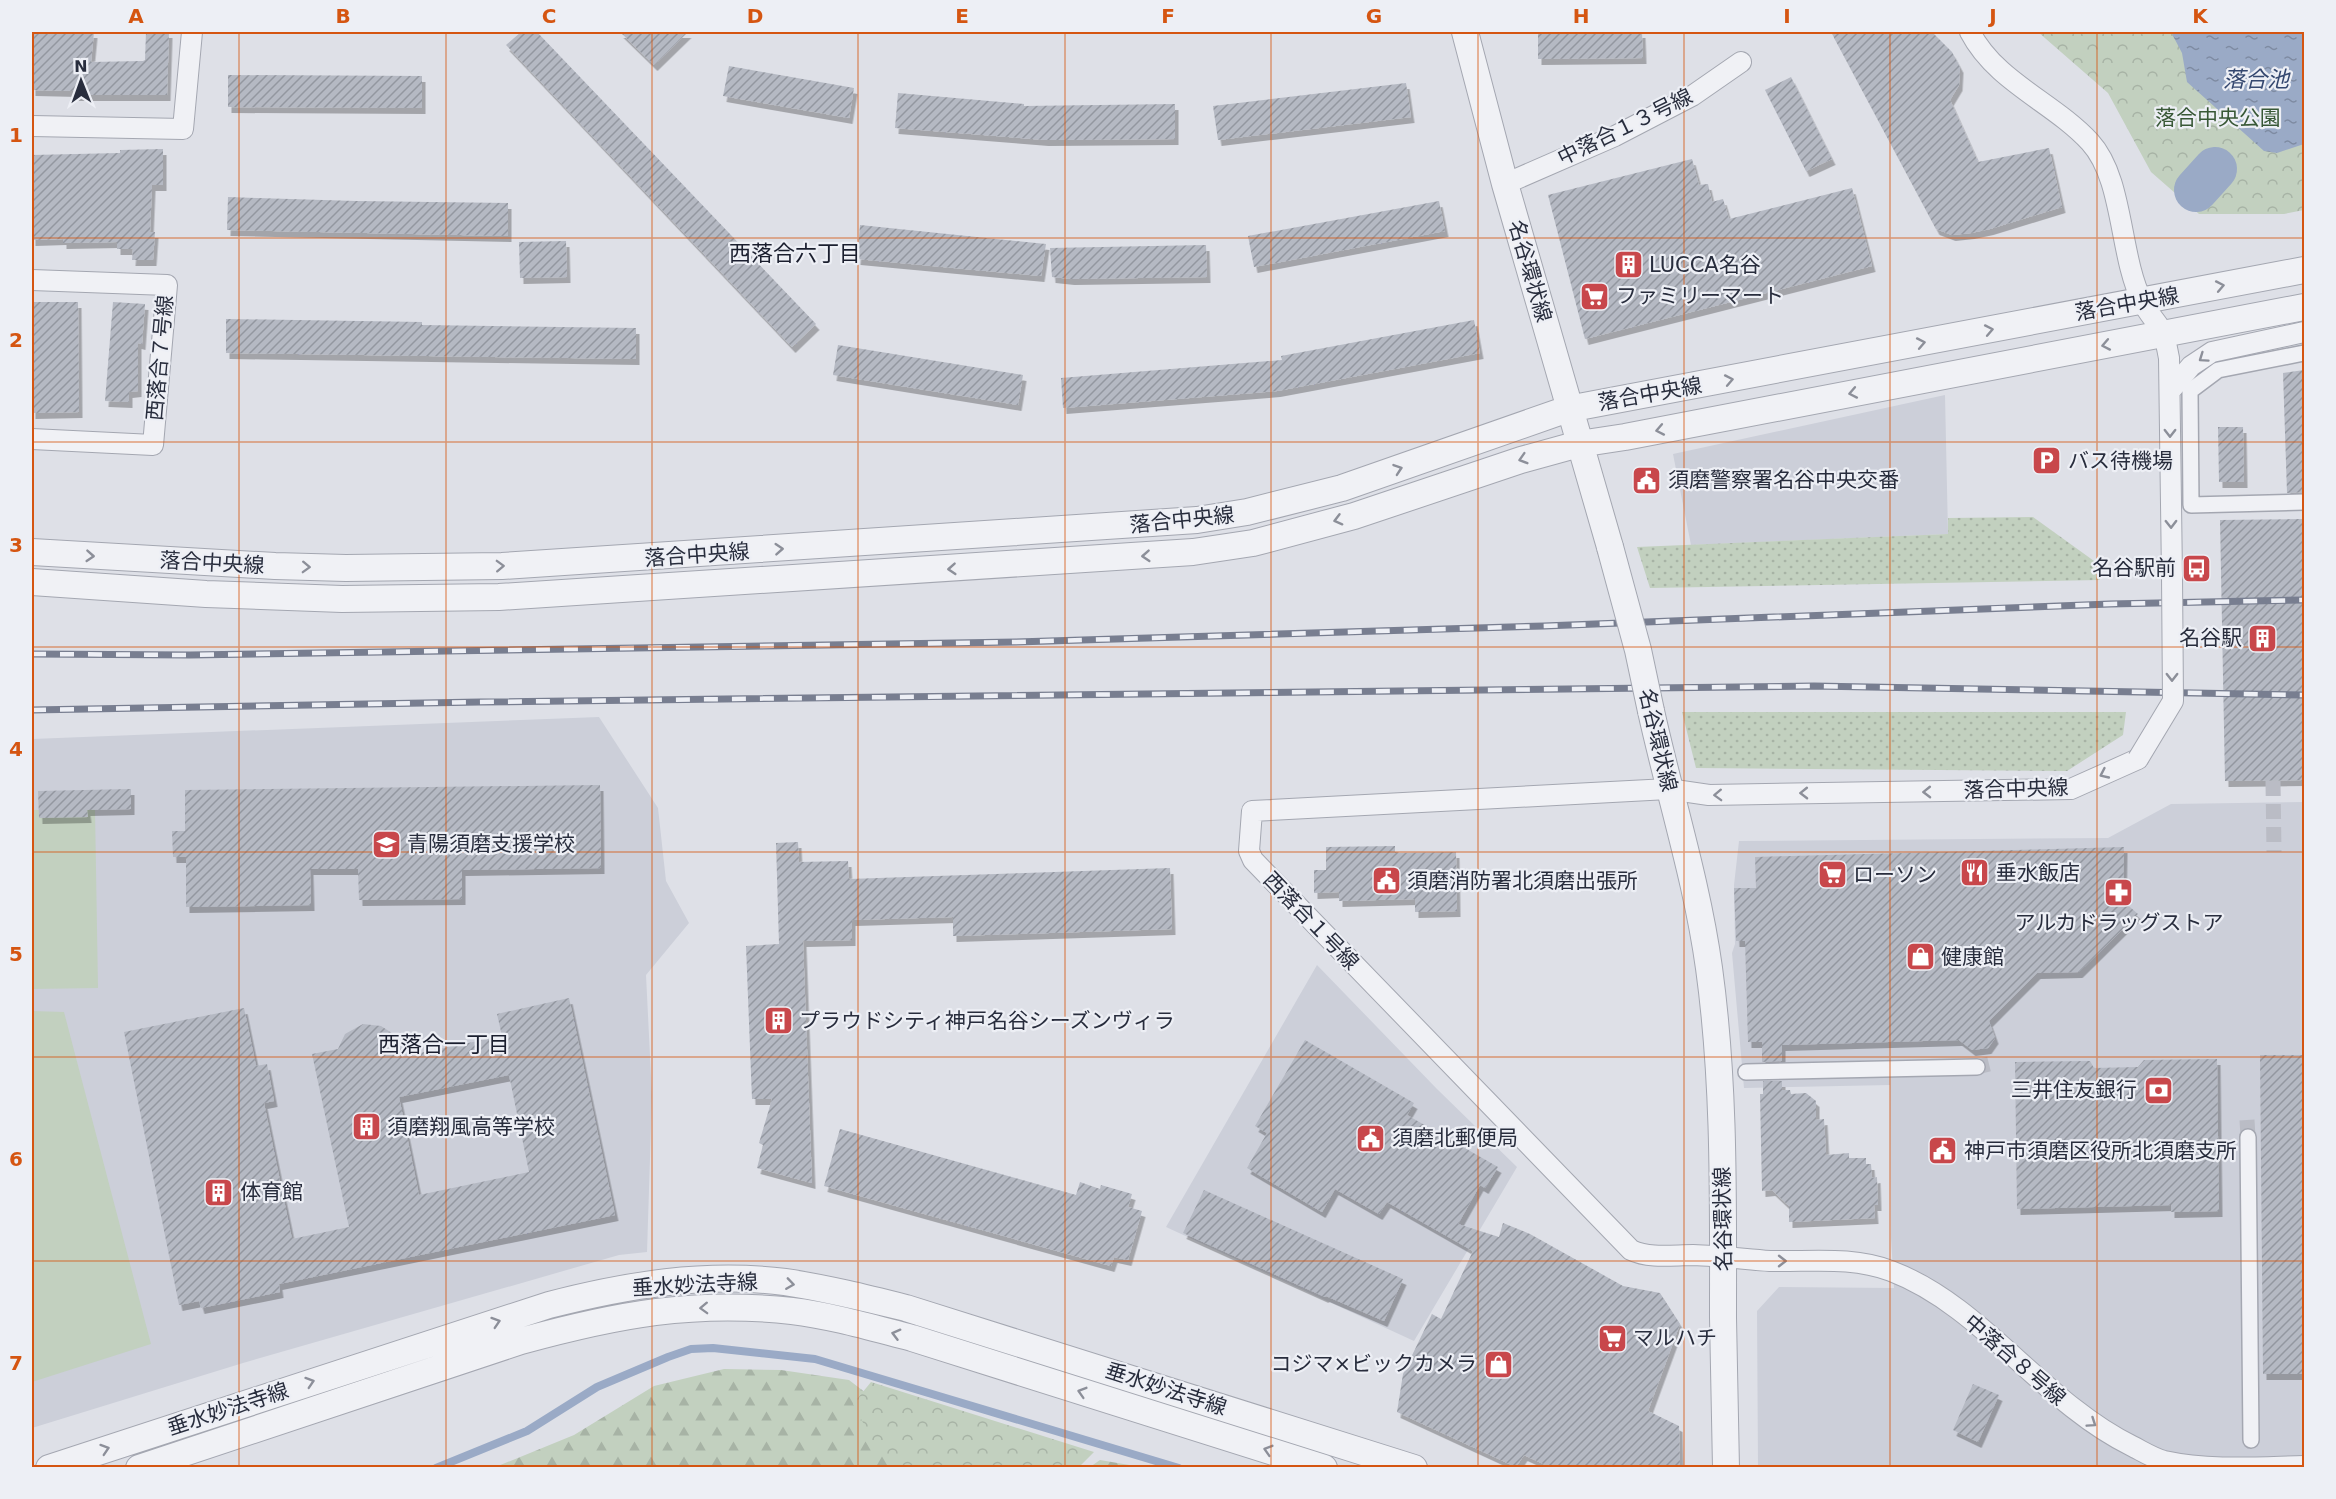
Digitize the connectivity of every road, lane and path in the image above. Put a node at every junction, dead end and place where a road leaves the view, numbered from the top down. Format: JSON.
{"nodes":[{"id":1,"x":192,"y":32,"type":"edge"},
{"id":2,"x":1465,"y":32,"type":"edge"},
{"id":3,"x":1970,"y":32,"type":"edge"},
{"id":4,"x":1741,"y":62,"type":"dead end"},
{"id":5,"x":32,"y":126,"type":"edge"},
{"id":6,"x":1505,"y":184,"type":"junction"},
{"id":7,"x":2304,"y":270,"type":"edge"},
{"id":8,"x":32,"y":280,"type":"edge"},
{"id":9,"x":2142,"y":301,"type":"junction"},
{"id":10,"x":2304,"y":307,"type":"edge"},
{"id":11,"x":2304,"y":332,"type":"edge"},
{"id":12,"x":2163,"y":333,"type":"junction"},
{"id":13,"x":2304,"y":353,"type":"edge"},
{"id":14,"x":2170,"y":391,"type":"junction"},
{"id":15,"x":1568,"y":409,"type":"junction"},
{"id":16,"x":32,"y":439,"type":"edge"},
{"id":17,"x":1579,"y":444,"type":"junction"},
{"id":18,"x":2304,"y":502,"type":"edge"},
{"id":19,"x":2270,"y":503,"type":"junction"},
{"id":20,"x":2270,"y":519,"type":"dead end"},
{"id":21,"x":32,"y":552,"type":"edge"},
{"id":22,"x":32,"y":582,"type":"edge"},
{"id":23,"x":1666,"y":779,"type":"junction"},
{"id":24,"x":1977,"y":1067,"type":"tunnel mouth"},
{"id":25,"x":1746,"y":1072,"type":"dead end"},
{"id":26,"x":2248,"y":1137,"type":"tunnel mouth"},
{"id":27,"x":1724,"y":1257,"type":"junction"},
{"id":28,"x":2251,"y":1440,"type":"dead end"},
{"id":29,"x":2304,"y":1466,"type":"edge"},
{"id":30,"x":49,"y":1467,"type":"edge"},
{"id":31,"x":139,"y":1467,"type":"edge"},
{"id":32,"x":1324,"y":1467,"type":"edge"},
{"id":33,"x":1414,"y":1467,"type":"edge"},
{"id":34,"x":1726,"y":1467,"type":"edge"}],
"edges":[{"from":1,"to":5,"type":"street"},
{"from":2,"to":6,"type":"street","name":"名谷環状線"},
{"from":3,"to":9,"type":"street"},
{"from":4,"to":6,"type":"street","name":"中落合１３号線"},
{"from":6,"to":15,"type":"street","name":"名谷環状線"},
{"from":9,"to":7,"type":"street","name":"落合中央線","one_way":true},
{"from":8,"to":16,"type":"street","name":"西落合７号線"},
{"from":9,"to":12,"type":"street"},
{"from":15,"to":9,"type":"street","name":"落合中央線","one_way":true},
{"from":10,"to":12,"type":"street","name":"落合中央線"},
{"from":11,"to":14,"type":"street","one_way":true},
{"from":12,"to":14,"type":"street","name":"落合中央線"},
{"from":12,"to":17,"type":"street","name":"落合中央線","one_way":true},
{"from":13,"to":19,"type":"street"},
{"from":14,"to":23,"type":"street","name":"落合中央線","one_way":true,"bridge":true},
{"from":15,"to":17,"type":"street","name":"名谷環状線"},
{"from":21,"to":15,"type":"street","name":"落合中央線","one_way":true},
{"from":17,"to":22,"type":"street","name":"落合中央線","one_way":true},
{"from":17,"to":23,"type":"street","name":"名谷環状線","bridge":true},
{"from":18,"to":19,"type":"street"},
{"from":19,"to":20,"type":"street"},
{"from":23,"to":27,"type":"street","name":"名谷環状線"},
{"from":23,"to":27,"type":"street","name":"西落合１号線"},
{"from":24,"to":25,"type":"street"},
{"from":26,"to":28,"type":"street"},
{"from":27,"to":29,"type":"street","name":"中落合８号線","one_way":true},
{"from":27,"to":34,"type":"street","name":"名谷環状線"},
{"from":30,"to":33,"type":"street","name":"垂水妙法寺線","one_way":true},
{"from":32,"to":31,"type":"street","name":"垂水妙法寺線","one_way":true}]}
